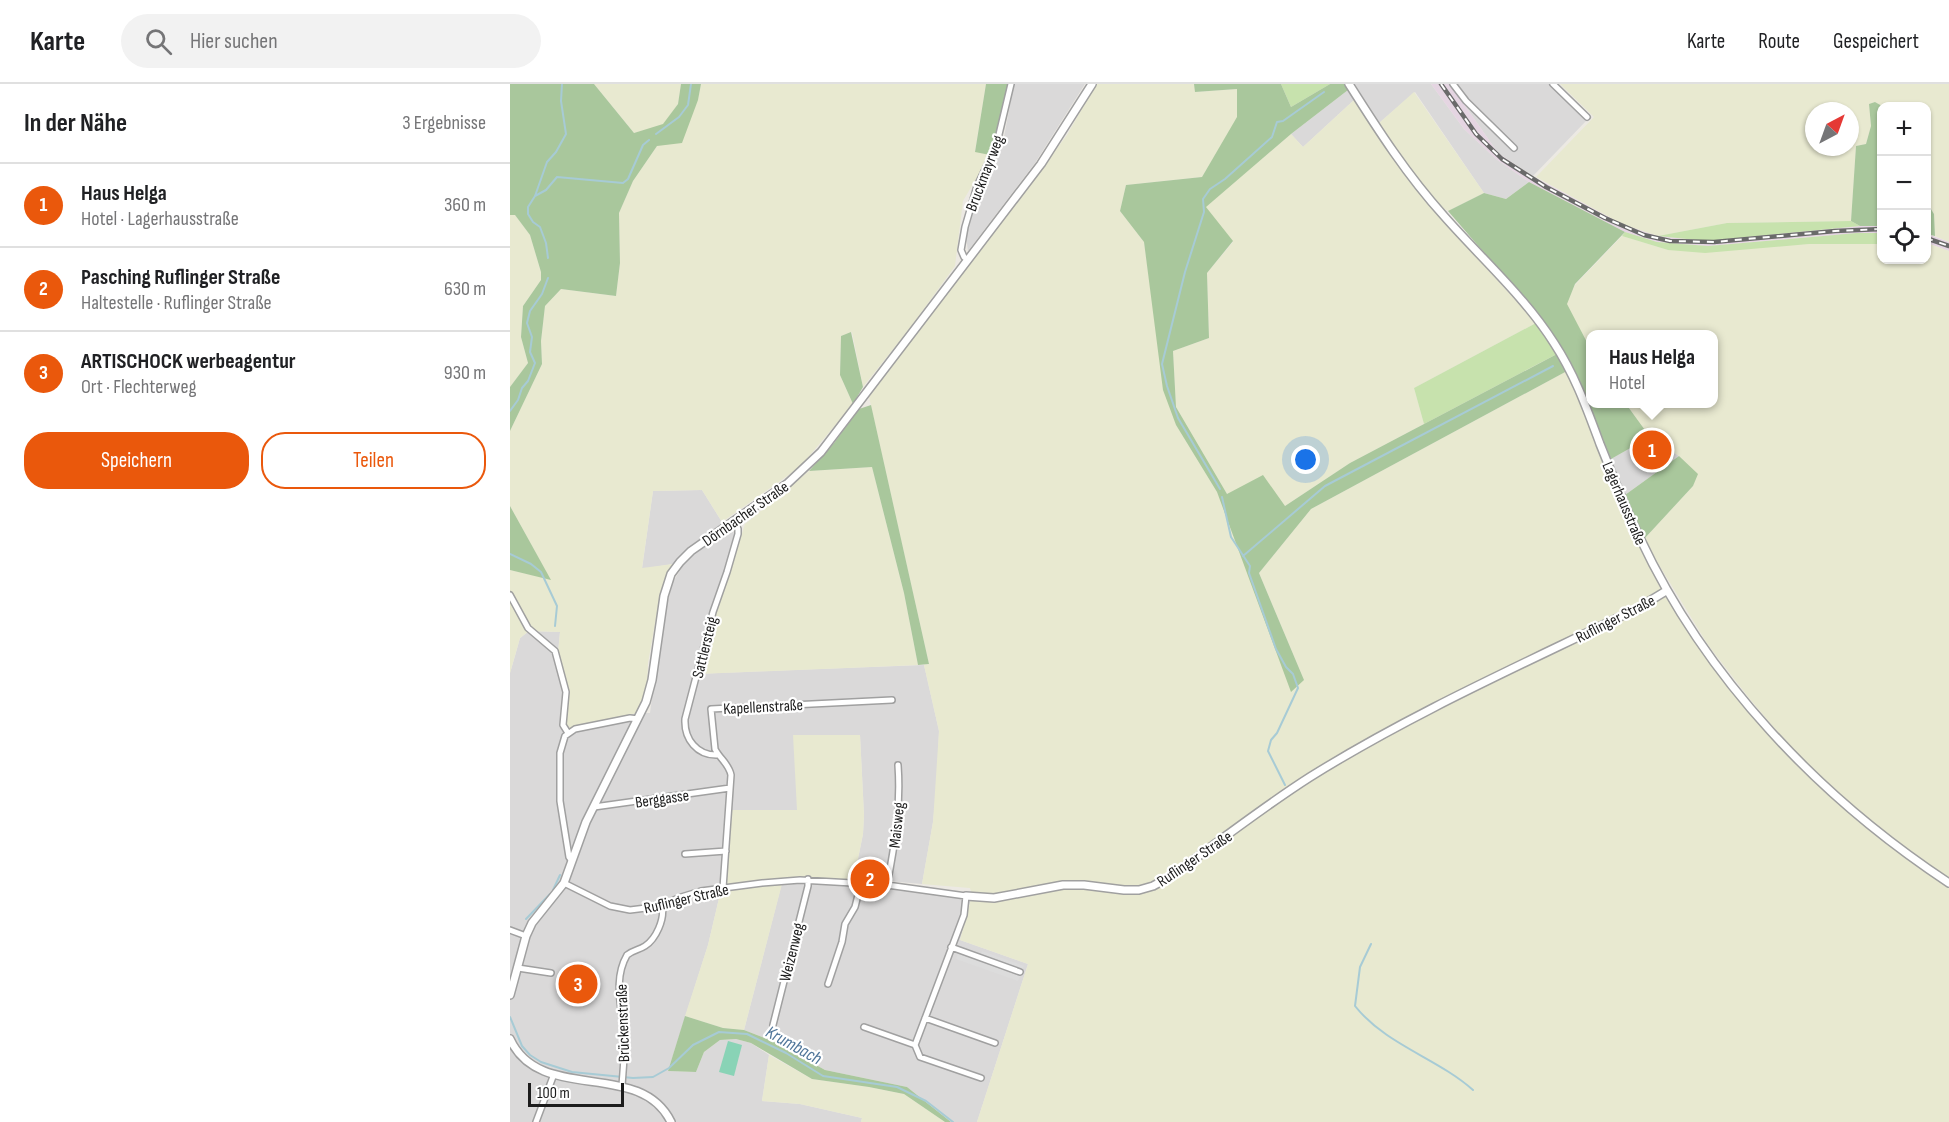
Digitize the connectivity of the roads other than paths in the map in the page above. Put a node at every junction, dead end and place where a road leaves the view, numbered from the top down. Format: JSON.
{"nodes":[{"id":1,"x":1011,"y":84,"type":"edge"},
{"id":2,"x":1092,"y":84,"type":"edge"},
{"id":3,"x":1349,"y":84,"type":"edge"},
{"id":4,"x":1454,"y":84,"type":"edge"},
{"id":5,"x":1553,"y":84,"type":"edge"},
{"id":6,"x":1587,"y":117,"type":"dead end"},
{"id":7,"x":1514,"y":148,"type":"dead end"},
{"id":8,"x":968,"y":260,"type":"junction"},
{"id":9,"x":734,"y":522,"type":"junction"},
{"id":10,"x":1666,"y":591,"type":"junction"},
{"id":11,"x":510,"y":595,"type":"edge"},
{"id":12,"x":892,"y":700,"type":"dead end"},
{"id":13,"x":638,"y":719,"type":"junction"},
{"id":14,"x":568,"y":733,"type":"junction"},
{"id":15,"x":718,"y":755,"type":"junction"},
{"id":16,"x":898,"y":765,"type":"dead end"},
{"id":17,"x":730,"y":788,"type":"junction"},
{"id":18,"x":594,"y":807,"type":"junction"},
{"id":19,"x":726,"y":851,"type":"junction"},
{"id":20,"x":685,"y":854,"type":"dead end"},
{"id":21,"x":572,"y":861,"type":"junction"},
{"id":22,"x":808,"y":879,"type":"junction"},
{"id":23,"x":564,"y":883,"type":"junction"},
{"id":24,"x":861,"y":883,"type":"junction"},
{"id":25,"x":1949,"y":883,"type":"edge"},
{"id":26,"x":887,"y":885,"type":"junction"},
{"id":27,"x":723,"y":888,"type":"junction"},
{"id":28,"x":966,"y":896,"type":"junction"},
{"id":29,"x":662,"y":906,"type":"junction"},
{"id":30,"x":510,"y":930,"type":"edge"},
{"id":31,"x":526,"y":936,"type":"junction"},
{"id":32,"x":951,"y":947,"type":"junction"},
{"id":33,"x":518,"y":968,"type":"junction"},
{"id":34,"x":1020,"y":972,"type":"dead end"},
{"id":35,"x":551,"y":973,"type":"dead end"},
{"id":36,"x":828,"y":984,"type":"dead end"},
{"id":37,"x":510,"y":996,"type":"edge"},
{"id":38,"x":925,"y":1018,"type":"junction"},
{"id":39,"x":773,"y":1025,"type":"dead end"},
{"id":40,"x":864,"y":1027,"type":"dead end"},
{"id":41,"x":510,"y":1039,"type":"edge"},
{"id":42,"x":995,"y":1043,"type":"dead end"},
{"id":43,"x":915,"y":1045,"type":"junction"},
{"id":44,"x":554,"y":1074,"type":"junction"},
{"id":45,"x":981,"y":1078,"type":"dead end"},
{"id":46,"x":622,"y":1080,"type":"junction"},
{"id":47,"x":536,"y":1122,"type":"edge"},
{"id":48,"x":671,"y":1122,"type":"edge"}],
"edges":[{"from":1,"to":8,"type":"street","name":"Bruckmayrweg"},
{"from":2,"to":8,"type":"street","name":"Dörnbacher Straße"},
{"from":3,"to":10,"type":"street","name":"Lagerhausstraße"},
{"from":4,"to":7,"type":"street"},
{"from":5,"to":6,"type":"street"},
{"from":8,"to":9,"type":"street","name":"Dörnbacher Straße"},
{"from":9,"to":13,"type":"street","name":"Dörnbacher Straße"},
{"from":9,"to":15,"type":"street","name":"Sattlersteig"},
{"from":10,"to":25,"type":"street","name":"Lagerhausstraße"},
{"from":10,"to":28,"type":"street","name":"Ruflinger Straße"},
{"from":11,"to":14,"type":"street"},
{"from":12,"to":15,"type":"street","name":"Kapellenstraße"},
{"from":13,"to":14,"type":"street"},
{"from":13,"to":18,"type":"street","name":"Dörnbacher Straße"},
{"from":14,"to":21,"type":"street"},
{"from":15,"to":17,"type":"street","name":"Kapellenstraße"},
{"from":16,"to":26,"type":"street","name":"Maisweg"},
{"from":17,"to":18,"type":"street","name":"Berggasse"},
{"from":17,"to":19,"type":"street","name":"Kapellenstraße"},
{"from":18,"to":21,"type":"street","name":"Dörnbacher Straße"},
{"from":19,"to":20,"type":"street"},
{"from":19,"to":27,"type":"street","name":"Kapellenstraße"},
{"from":21,"to":23,"type":"street","name":"Dörnbacher Straße"},
{"from":22,"to":24,"type":"street","name":"Ruflinger Straße"},
{"from":22,"to":27,"type":"street","name":"Ruflinger Straße"},
{"from":22,"to":39,"type":"street","name":"Weizenweg"},
{"from":23,"to":29,"type":"street","name":"Ruflinger Straße"},
{"from":23,"to":31,"type":"street","name":"Dörnbacher Straße"},
{"from":24,"to":26,"type":"street","name":"Ruflinger Straße"},
{"from":24,"to":36,"type":"street"},
{"from":26,"to":28,"type":"street","name":"Ruflinger Straße"},
{"from":27,"to":29,"type":"street","name":"Ruflinger Straße"},
{"from":28,"to":32,"type":"street"},
{"from":29,"to":46,"type":"street","name":"Brückenstraße"},
{"from":30,"to":31,"type":"street"},
{"from":31,"to":33,"type":"street","name":"Dörnbacher Straße"},
{"from":32,"to":34,"type":"street"},
{"from":32,"to":38,"type":"street"},
{"from":33,"to":35,"type":"street"},
{"from":33,"to":37,"type":"street","name":"Dörnbacher Straße"},
{"from":38,"to":42,"type":"street"},
{"from":38,"to":43,"type":"street"},
{"from":40,"to":43,"type":"street"},
{"from":41,"to":44,"type":"street"},
{"from":43,"to":45,"type":"street"},
{"from":44,"to":46,"type":"street"},
{"from":44,"to":47,"type":"street"},
{"from":46,"to":48,"type":"street"}]}
